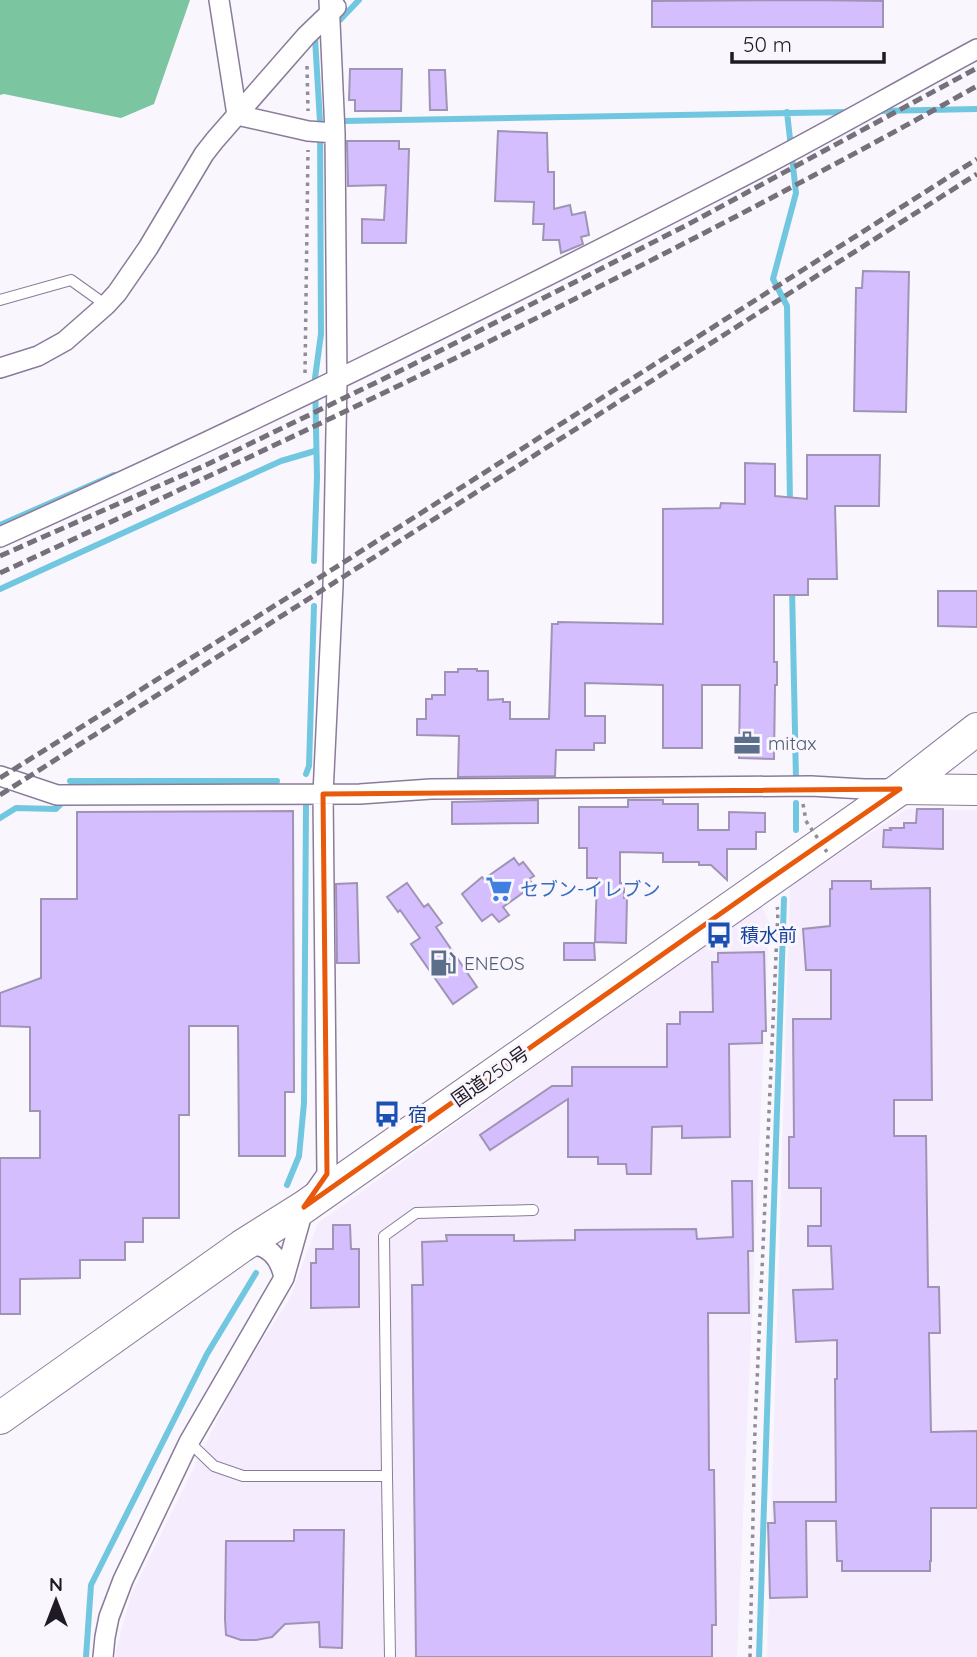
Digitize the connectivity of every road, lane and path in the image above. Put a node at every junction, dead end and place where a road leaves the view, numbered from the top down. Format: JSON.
{"nodes":[{"id":1,"x":219,"y":0,"type":"edge"},
{"id":2,"x":334,"y":4,"type":"edge"},
{"id":3,"x":306,"y":36,"type":"junction"},
{"id":4,"x":977,"y":49,"type":"edge"},
{"id":5,"x":237,"y":115,"type":"junction"},
{"id":6,"x":321,"y":133,"type":"junction"},
{"id":7,"x":0,"y":300,"type":"edge"},
{"id":8,"x":106,"y":305,"type":"junction"},
{"id":9,"x":0,"y":368,"type":"edge"},
{"id":10,"x":324,"y":387,"type":"junction"},
{"id":11,"x":290,"y":402,"type":"junction"},
{"id":12,"x":0,"y":537,"type":"edge"},
{"id":13,"x":974,"y":731,"type":"edge"},
{"id":14,"x":0,"y":776,"type":"edge"},
{"id":15,"x":977,"y":785,"type":"edge"},
{"id":16,"x":900,"y":789,"type":"junction"},
{"id":17,"x":977,"y":790,"type":"edge"},
{"id":18,"x":323,"y":794,"type":"junction"},
{"id":19,"x":806,"y":821,"type":"dead end"},
{"id":20,"x":827,"y":852,"type":"dead end"},
{"id":21,"x":764,"y":883,"type":"junction"},
{"id":22,"x":304,"y":1207,"type":"junction"},
{"id":23,"x":533,"y":1210,"type":"dead end"},
{"id":24,"x":242,"y":1245,"type":"junction"},
{"id":25,"x":284,"y":1278,"type":"junction"},
{"id":26,"x":0,"y":1418,"type":"edge"},
{"id":27,"x":190,"y":1442,"type":"junction"},
{"id":28,"x":387,"y":1476,"type":"junction"},
{"id":29,"x":103,"y":1657,"type":"edge"},
{"id":30,"x":390,"y":1657,"type":"edge"},
{"id":31,"x":750,"y":1657,"type":"edge"}],
"edges":[{"from":1,"to":5,"type":"street"},
{"from":2,"to":3,"type":"street"},
{"from":2,"to":6,"type":"street"},
{"from":3,"to":5,"type":"street"},
{"from":3,"to":6,"type":"path"},
{"from":4,"to":10,"type":"street"},
{"from":5,"to":6,"type":"street"},
{"from":5,"to":8,"type":"street"},
{"from":6,"to":10,"type":"street"},
{"from":6,"to":11,"type":"path"},
{"from":7,"to":8,"type":"lane"},
{"from":8,"to":9,"type":"street"},
{"from":10,"to":11,"type":"street"},
{"from":10,"to":18,"type":"street"},
{"from":11,"to":12,"type":"street"},
{"from":13,"to":15,"type":"main road"},
{"from":13,"to":16,"type":"highway","name":"国道250号"},
{"from":14,"to":18,"type":"street"},
{"from":16,"to":17,"type":"main road"},
{"from":16,"to":18,"type":"street"},
{"from":16,"to":21,"type":"highway","name":"国道250号"},
{"from":18,"to":22,"type":"street"},
{"from":19,"to":20,"type":"path","bridge":true},
{"from":21,"to":22,"type":"highway","name":"国道250号"},
{"from":21,"to":31,"type":"path"},
{"from":22,"to":24,"type":"highway","name":"国道250号"},
{"from":22,"to":25,"type":"street"},
{"from":23,"to":28,"type":"lane"},
{"from":24,"to":25,"type":"street"},
{"from":24,"to":26,"type":"highway","name":"国道250号"},
{"from":25,"to":27,"type":"street"},
{"from":27,"to":28,"type":"lane"},
{"from":27,"to":29,"type":"street"},
{"from":28,"to":30,"type":"lane"}]}
